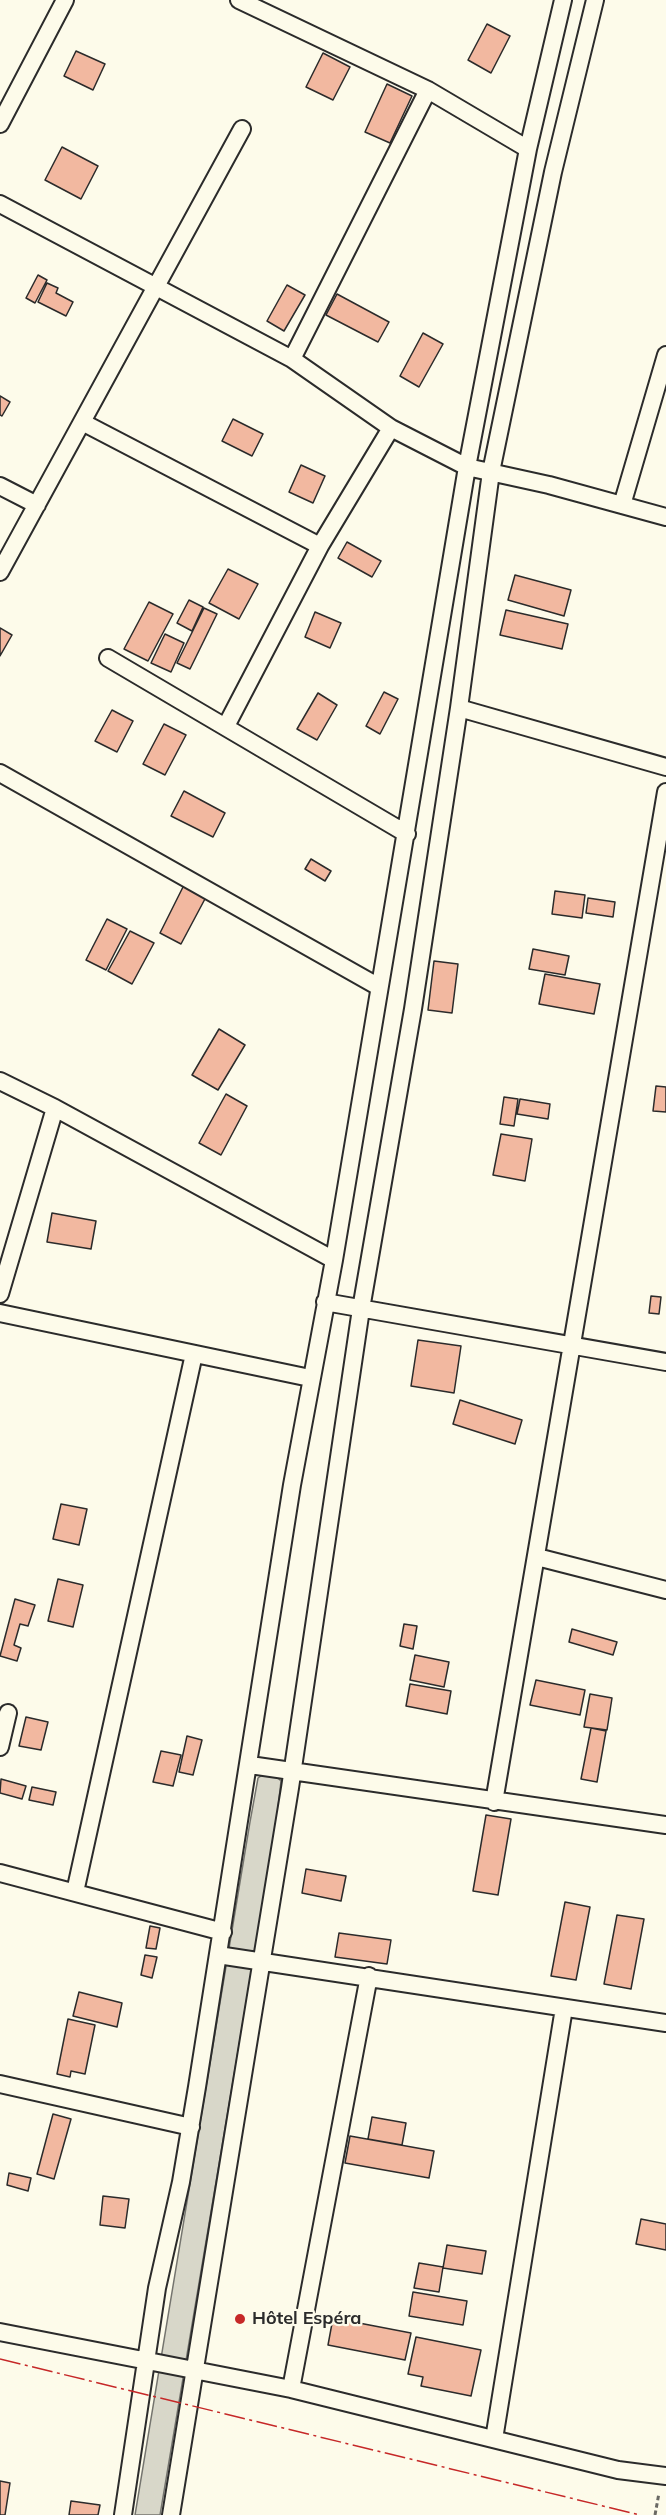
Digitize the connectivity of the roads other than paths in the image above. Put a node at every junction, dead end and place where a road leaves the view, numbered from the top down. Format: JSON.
{"nodes":[{"id":1,"x":65,"y":0,"type":"edge"},
{"id":2,"x":239,"y":0,"type":"edge"},
{"id":3,"x":563,"y":0,"type":"edge"},
{"id":4,"x":595,"y":0,"type":"edge"},
{"id":5,"x":428,"y":90,"type":"junction"},
{"id":6,"x":0,"y":124,"type":"edge"},
{"id":7,"x":242,"y":129,"type":"dead end"},
{"id":8,"x":528,"y":149,"type":"junction"},
{"id":9,"x":0,"y":204,"type":"edge"},
{"id":10,"x":157,"y":288,"type":"junction"},
{"id":11,"x":666,"y":355,"type":"edge"},
{"id":12,"x":292,"y":359,"type":"junction"},
{"id":13,"x":82,"y":422,"type":"junction"},
{"id":14,"x":391,"y":428,"type":"junction"},
{"id":15,"x":467,"y":466,"type":"junction"},
{"id":16,"x":491,"y":472,"type":"junction"},
{"id":17,"x":0,"y":486,"type":"edge"},
{"id":18,"x":37,"y":505,"type":"junction"},
{"id":19,"x":622,"y":505,"type":"junction"},
{"id":20,"x":666,"y":517,"type":"edge"},
{"id":21,"x":320,"y":546,"type":"junction"},
{"id":22,"x":0,"y":572,"type":"edge"},
{"id":23,"x":108,"y":658,"type":"dead end"},
{"id":24,"x":459,"y":708,"type":"junction"},
{"id":25,"x":226,"y":726,"type":"junction"},
{"id":26,"x":666,"y":767,"type":"edge"},
{"id":27,"x":0,"y":773,"type":"edge"},
{"id":28,"x":666,"y":792,"type":"edge"},
{"id":29,"x":407,"y":834,"type":"junction"},
{"id":30,"x":379,"y":987,"type":"junction"},
{"id":31,"x":0,"y":1081,"type":"edge"},
{"id":32,"x":55,"y":1108,"type":"junction"},
{"id":33,"x":334,"y":1260,"type":"junction"},
{"id":34,"x":0,"y":1293,"type":"edge"},
{"id":35,"x":325,"y":1302,"type":"junction"},
{"id":36,"x":361,"y":1309,"type":"junction"},
{"id":37,"x":0,"y":1312,"type":"edge"},
{"id":38,"x":573,"y":1345,"type":"junction"},
{"id":39,"x":194,"y":1354,"type":"junction"},
{"id":40,"x":666,"y":1362,"type":"edge"},
{"id":41,"x":310,"y":1378,"type":"junction"},
{"id":42,"x":537,"y":1557,"type":"junction"},
{"id":43,"x":666,"y":1590,"type":"edge"},
{"id":44,"x":8,"y":1713,"type":"dead end"},
{"id":45,"x":0,"y":1747,"type":"edge"},
{"id":46,"x":249,"y":1765,"type":"junction"},
{"id":47,"x":292,"y":1771,"type":"junction"},
{"id":48,"x":494,"y":1802,"type":"junction"},
{"id":49,"x":666,"y":1825,"type":"edge"},
{"id":50,"x":0,"y":1874,"type":"edge"},
{"id":51,"x":75,"y":1892,"type":"junction"},
{"id":52,"x":222,"y":1932,"type":"junction"},
{"id":53,"x":222,"y":1956,"type":"junction"},
{"id":54,"x":258,"y":1961,"type":"junction"},
{"id":55,"x":369,"y":1976,"type":"junction"},
{"id":56,"x":564,"y":2008,"type":"junction"},
{"id":57,"x":666,"y":2023,"type":"edge"},
{"id":58,"x":0,"y":2084,"type":"edge"},
{"id":59,"x":191,"y":2127,"type":"junction"},
{"id":60,"x":0,"y":2332,"type":"edge"},
{"id":61,"x":152,"y":2363,"type":"junction"},
{"id":62,"x":193,"y":2370,"type":"junction"},
{"id":63,"x":291,"y":2389,"type":"junction"},
{"id":64,"x":494,"y":2439,"type":"junction"},
{"id":65,"x":664,"y":2476,"type":"edge"},
{"id":66,"x":123,"y":2515,"type":"edge"},
{"id":67,"x":171,"y":2515,"type":"edge"}],
"edges":[{"from":1,"to":6,"type":"street"},
{"from":2,"to":5,"type":"street"},
{"from":3,"to":8,"type":"street"},
{"from":4,"to":16,"type":"street"},
{"from":5,"to":8,"type":"street"},
{"from":5,"to":12,"type":"street"},
{"from":7,"to":10,"type":"street"},
{"from":8,"to":15,"type":"street"},
{"from":9,"to":10,"type":"street"},
{"from":10,"to":12,"type":"street"},
{"from":10,"to":13,"type":"street"},
{"from":11,"to":19,"type":"street"},
{"from":12,"to":14,"type":"street"},
{"from":13,"to":18,"type":"street"},
{"from":13,"to":21,"type":"street"},
{"from":14,"to":15,"type":"street"},
{"from":14,"to":21,"type":"street"},
{"from":15,"to":16,"type":"street"},
{"from":15,"to":29,"type":"street"},
{"from":16,"to":19,"type":"street"},
{"from":16,"to":24,"type":"street"},
{"from":17,"to":18,"type":"street"},
{"from":18,"to":22,"type":"street"},
{"from":19,"to":20,"type":"street"},
{"from":21,"to":25,"type":"street"},
{"from":23,"to":25,"type":"street"},
{"from":24,"to":26,"type":"street"},
{"from":24,"to":36,"type":"street"},
{"from":25,"to":29,"type":"street"},
{"from":27,"to":30,"type":"street"},
{"from":28,"to":38,"type":"street"},
{"from":29,"to":30,"type":"street"},
{"from":30,"to":33,"type":"street"},
{"from":31,"to":32,"type":"street"},
{"from":32,"to":33,"type":"street"},
{"from":32,"to":34,"type":"street"},
{"from":33,"to":35,"type":"street"},
{"from":35,"to":36,"type":"street"},
{"from":35,"to":41,"type":"street"},
{"from":36,"to":38,"type":"street"},
{"from":36,"to":47,"type":"street"},
{"from":37,"to":39,"type":"street"},
{"from":38,"to":40,"type":"street"},
{"from":38,"to":42,"type":"street"},
{"from":39,"to":41,"type":"street"},
{"from":39,"to":51,"type":"street"},
{"from":41,"to":46,"type":"street"},
{"from":42,"to":43,"type":"street"},
{"from":42,"to":48,"type":"street"},
{"from":44,"to":45,"type":"street"},
{"from":46,"to":47,"type":"street"},
{"from":46,"to":52,"type":"street"},
{"from":47,"to":48,"type":"street"},
{"from":47,"to":54,"type":"street"},
{"from":48,"to":49,"type":"street"},
{"from":50,"to":51,"type":"street"},
{"from":51,"to":52,"type":"street"},
{"from":52,"to":53,"type":"street"},
{"from":53,"to":54,"type":"street"},
{"from":53,"to":59,"type":"street"},
{"from":54,"to":55,"type":"street"},
{"from":54,"to":62,"type":"street"},
{"from":55,"to":56,"type":"street"},
{"from":55,"to":63,"type":"street"},
{"from":56,"to":57,"type":"street"},
{"from":56,"to":64,"type":"street"},
{"from":58,"to":59,"type":"street"},
{"from":59,"to":61,"type":"street"},
{"from":60,"to":61,"type":"street"},
{"from":61,"to":62,"type":"street"},
{"from":61,"to":66,"type":"street"},
{"from":62,"to":63,"type":"street"},
{"from":62,"to":67,"type":"street"},
{"from":63,"to":64,"type":"street"},
{"from":64,"to":65,"type":"street"}]}
